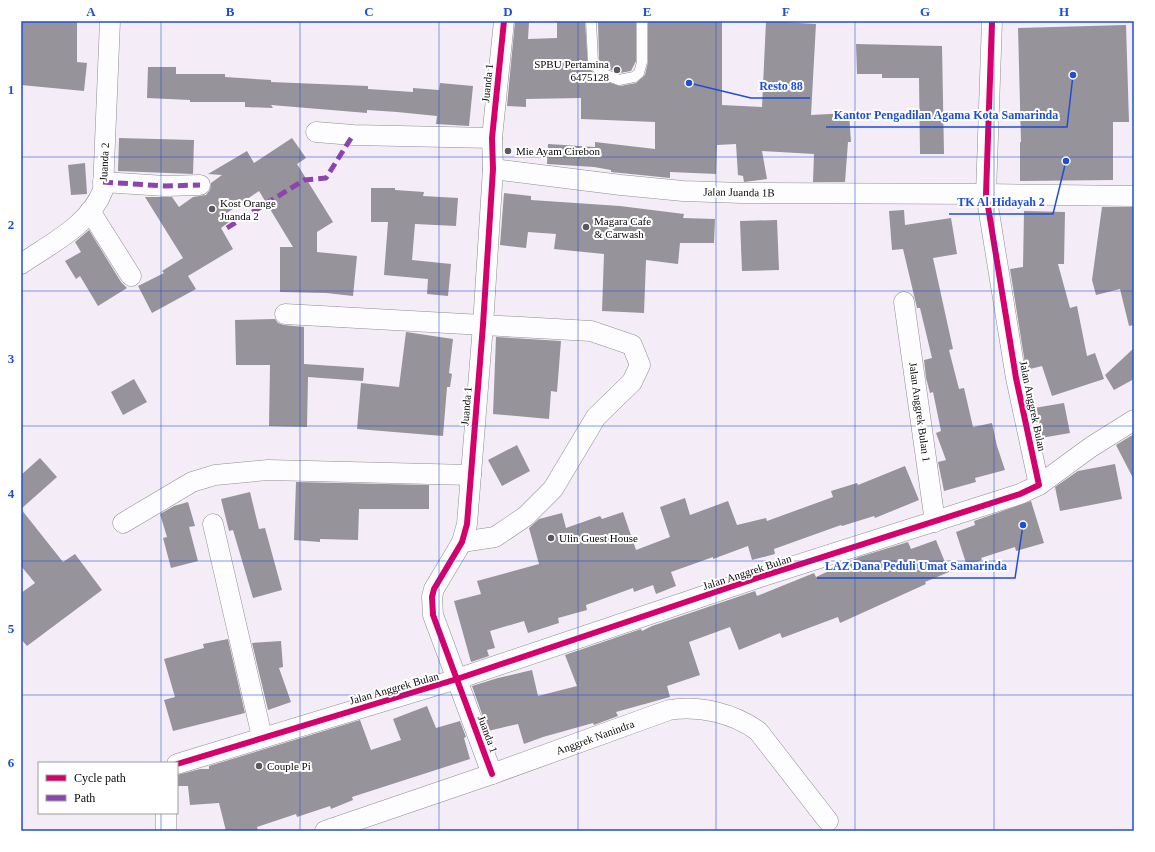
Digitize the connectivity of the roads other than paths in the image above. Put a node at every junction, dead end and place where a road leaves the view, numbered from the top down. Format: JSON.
{"nodes":[{"id":1,"x":110,"y":21,"type":"edge"},
{"id":2,"x":504,"y":21,"type":"edge"},
{"id":3,"x":591,"y":21,"type":"edge"},
{"id":4,"x":642,"y":21,"type":"edge"},
{"id":5,"x":992,"y":21,"type":"edge"},
{"id":6,"x":316,"y":132,"type":"dead end"},
{"id":7,"x":492,"y":138,"type":"junction"},
{"id":8,"x":493,"y":169,"type":"junction"},
{"id":9,"x":103,"y":182,"type":"junction"},
{"id":10,"x":200,"y":186,"type":"dead end"},
{"id":11,"x":986,"y":194,"type":"junction"},
{"id":12,"x":1134,"y":196,"type":"edge"},
{"id":13,"x":90,"y":211,"type":"junction"},
{"id":14,"x":21,"y":264,"type":"edge"},
{"id":15,"x":131,"y":276,"type":"dead end"},
{"id":16,"x":904,"y":302,"type":"dead end"},
{"id":17,"x":284,"y":314,"type":"dead end"},
{"id":18,"x":483,"y":325,"type":"junction"},
{"id":19,"x":1134,"y":420,"type":"edge"},
{"id":20,"x":471,"y":474,"type":"junction"},
{"id":21,"x":1039,"y":485,"type":"junction"},
{"id":22,"x":935,"y":522,"type":"junction"},
{"id":23,"x":123,"y":523,"type":"dead end"},
{"id":24,"x":213,"y":524,"type":"dead end"},
{"id":25,"x":462,"y":542,"type":"junction"},
{"id":26,"x":457,"y":679,"type":"junction"},
{"id":27,"x":262,"y":737,"type":"junction"},
{"id":28,"x":178,"y":764,"type":"edge"},
{"id":29,"x":492,"y":774,"type":"junction"},
{"id":30,"x":166,"y":814,"type":"edge"},
{"id":31,"x":828,"y":821,"type":"dead end"},
{"id":32,"x":166,"y":831,"type":"edge"},
{"id":33,"x":325,"y":831,"type":"edge"}],
"edges":[{"from":1,"to":9,"type":"street","name":"Juanda 2"},
{"from":2,"to":7,"type":"street","name":"Juanda 1"},
{"from":3,"to":4,"type":"lane"},
{"from":5,"to":11,"type":"street","name":"Jalan Anggrek Bulan"},
{"from":6,"to":7,"type":"street"},
{"from":7,"to":8,"type":"street","name":"Juanda 1"},
{"from":8,"to":11,"type":"street","name":"Jalan Juanda 1B"},
{"from":8,"to":18,"type":"street","name":"Juanda 1"},
{"from":9,"to":10,"type":"street"},
{"from":9,"to":13,"type":"street","name":"Juanda 2"},
{"from":11,"to":12,"type":"street","name":"Jalan Juanda 1B"},
{"from":11,"to":21,"type":"street","name":"Jalan Anggrek Bulan"},
{"from":13,"to":14,"type":"street","name":"Juanda 2"},
{"from":13,"to":15,"type":"street"},
{"from":16,"to":22,"type":"street","name":"Jalan Anggrek Bulan 1"},
{"from":17,"to":18,"type":"street"},
{"from":18,"to":20,"type":"street","name":"Juanda 1"},
{"from":18,"to":25,"type":"street"},
{"from":19,"to":21,"type":"street"},
{"from":20,"to":23,"type":"street"},
{"from":20,"to":25,"type":"street","name":"Juanda 1"},
{"from":21,"to":22,"type":"street","name":"Jalan Anggrek Bulan"},
{"from":22,"to":26,"type":"street","name":"Jalan Anggrek Bulan"},
{"from":24,"to":27,"type":"street"},
{"from":25,"to":26,"type":"street","name":"Juanda 1"},
{"from":26,"to":27,"type":"street","name":"Jalan Anggrek Bulan"},
{"from":26,"to":29,"type":"street","name":"Juanda 1"},
{"from":27,"to":28,"type":"street","name":"Jalan Anggrek Bulan"},
{"from":29,"to":31,"type":"street","name":"Anggrek Nanindra"},
{"from":29,"to":33,"type":"street","name":"Anggrek Nanindra"},
{"from":30,"to":32,"type":"street"}]}
